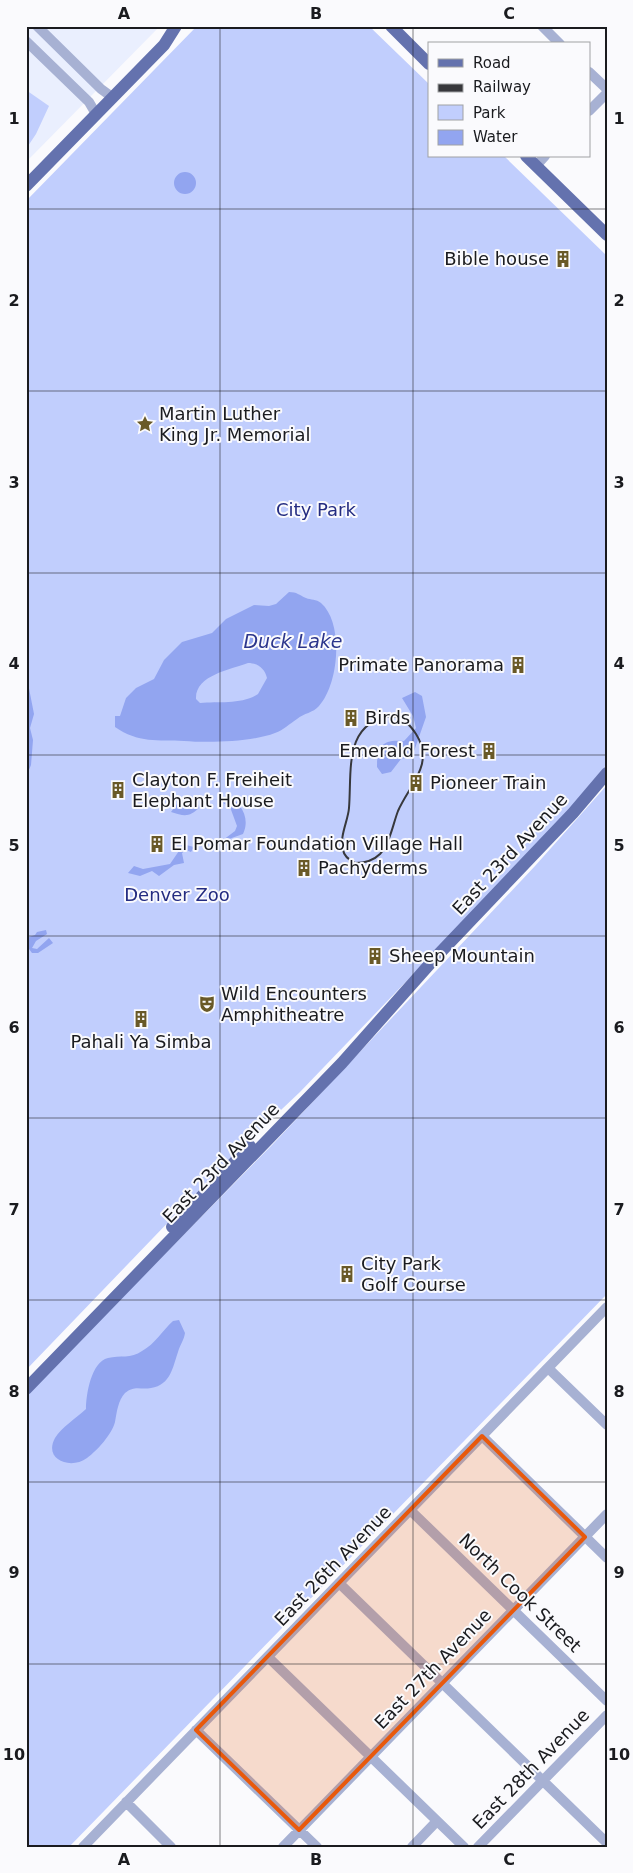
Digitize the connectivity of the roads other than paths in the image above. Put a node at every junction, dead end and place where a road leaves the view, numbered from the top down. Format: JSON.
{"nodes":[{"id":1,"x":37,"y":26,"type":"edge"},
{"id":2,"x":176,"y":26,"type":"edge"},
{"id":3,"x":184,"y":26,"type":"edge"},
{"id":4,"x":390,"y":26,"type":"edge"},
{"id":5,"x":542,"y":26,"type":"edge"},
{"id":6,"x":26,"y":41,"type":"edge"},
{"id":7,"x":558,"y":42,"type":"edge"},
{"id":8,"x":164,"y":45,"type":"junction"},
{"id":9,"x":428,"y":63,"type":"edge"},
{"id":10,"x":590,"y":73,"type":"edge"},
{"id":11,"x":607,"y":91,"type":"edge"},
{"id":12,"x":112,"y":97,"type":"junction"},
{"id":13,"x":590,"y":110,"type":"edge"},
{"id":14,"x":96,"y":114,"type":"junction"},
{"id":15,"x":528,"y":158,"type":"edge"},
{"id":16,"x":543,"y":158,"type":"edge"},
{"id":17,"x":536,"y":166,"type":"junction"},
{"id":18,"x":26,"y":186,"type":"edge"},
{"id":19,"x":607,"y":235,"type":"edge"},
{"id":20,"x":607,"y":772,"type":"edge"},
{"id":21,"x":436,"y":957,"type":"junction"},
{"id":22,"x":607,"y":1308,"type":"edge"},
{"id":23,"x":548,"y":1368,"type":"junction"},
{"id":24,"x":26,"y":1377,"type":"edge"},
{"id":25,"x":26,"y":1389,"type":"edge"},
{"id":26,"x":607,"y":1425,"type":"edge"},
{"id":27,"x":482,"y":1436,"type":"junction"},
{"id":28,"x":410,"y":1510,"type":"junction"},
{"id":29,"x":607,"y":1514,"type":"edge"},
{"id":30,"x":585,"y":1537,"type":"junction"},
{"id":31,"x":607,"y":1558,"type":"edge"},
{"id":32,"x":339,"y":1583,"type":"junction"},
{"id":33,"x":513,"y":1609,"type":"junction"},
{"id":34,"x":268,"y":1657,"type":"junction"},
{"id":35,"x":442,"y":1683,"type":"junction"},
{"id":36,"x":607,"y":1701,"type":"edge"},
{"id":37,"x":607,"y":1715,"type":"edge"},
{"id":38,"x":196,"y":1730,"type":"junction"},
{"id":39,"x":371,"y":1756,"type":"junction"},
{"id":40,"x":542,"y":1780,"type":"junction"},
{"id":41,"x":126,"y":1802,"type":"junction"},
{"id":42,"x":437,"y":1821,"type":"junction"},
{"id":43,"x":300,"y":1830,"type":"junction"},
{"id":44,"x":607,"y":1842,"type":"edge"},
{"id":45,"x":83,"y":1847,"type":"edge"},
{"id":46,"x":172,"y":1847,"type":"edge"},
{"id":47,"x":283,"y":1847,"type":"edge"},
{"id":48,"x":317,"y":1847,"type":"edge"},
{"id":49,"x":412,"y":1847,"type":"edge"},
{"id":50,"x":464,"y":1847,"type":"edge"},
{"id":51,"x":478,"y":1847,"type":"edge"}],
"edges":[{"from":1,"to":12,"type":"street"},
{"from":2,"to":8,"type":"main road"},
{"from":3,"to":8,"type":"main road"},
{"from":4,"to":9,"type":"main road"},
{"from":5,"to":7,"type":"street"},
{"from":6,"to":14,"type":"street"},
{"from":8,"to":12,"type":"main road"},
{"from":10,"to":11,"type":"street"},
{"from":11,"to":13,"type":"street"},
{"from":12,"to":14,"type":"main road"},
{"from":14,"to":18,"type":"main road"},
{"from":15,"to":17,"type":"main road"},
{"from":16,"to":17,"type":"street"},
{"from":17,"to":19,"type":"main road"},
{"from":20,"to":21,"type":"main road","name":"East 23rd Avenue"},
{"from":21,"to":24,"type":"main road","name":"East 23rd Avenue"},
{"from":21,"to":25,"type":"main road","name":"East 23rd Avenue"},
{"from":22,"to":23,"type":"street","name":"East 26th Avenue"},
{"from":23,"to":26,"type":"street"},
{"from":23,"to":27,"type":"street","name":"East 26th Avenue"},
{"from":27,"to":28,"type":"street","name":"East 26th Avenue"},
{"from":27,"to":30,"type":"street"},
{"from":28,"to":32,"type":"street","name":"East 26th Avenue"},
{"from":28,"to":33,"type":"street","name":"North Cook Street"},
{"from":29,"to":30,"type":"street","name":"East 27th Avenue"},
{"from":30,"to":31,"type":"street"},
{"from":30,"to":33,"type":"street","name":"East 27th Avenue"},
{"from":32,"to":34,"type":"street","name":"East 26th Avenue"},
{"from":32,"to":35,"type":"street"},
{"from":33,"to":35,"type":"street","name":"East 27th Avenue"},
{"from":33,"to":36,"type":"street","name":"North Cook Street"},
{"from":34,"to":38,"type":"street","name":"East 26th Avenue"},
{"from":34,"to":39,"type":"street"},
{"from":35,"to":39,"type":"street","name":"East 27th Avenue"},
{"from":35,"to":40,"type":"street"},
{"from":37,"to":40,"type":"street","name":"East 28th Avenue"},
{"from":38,"to":41,"type":"street","name":"East 26th Avenue"},
{"from":38,"to":43,"type":"street"},
{"from":39,"to":42,"type":"street"},
{"from":39,"to":43,"type":"street","name":"East 27th Avenue"},
{"from":40,"to":44,"type":"street"},
{"from":40,"to":51,"type":"street","name":"East 28th Avenue"},
{"from":41,"to":45,"type":"street","name":"East 26th Avenue"},
{"from":41,"to":46,"type":"street"},
{"from":42,"to":49,"type":"street"},
{"from":42,"to":50,"type":"street"},
{"from":43,"to":47,"type":"street","name":"East 27th Avenue"},
{"from":43,"to":48,"type":"street"}]}
